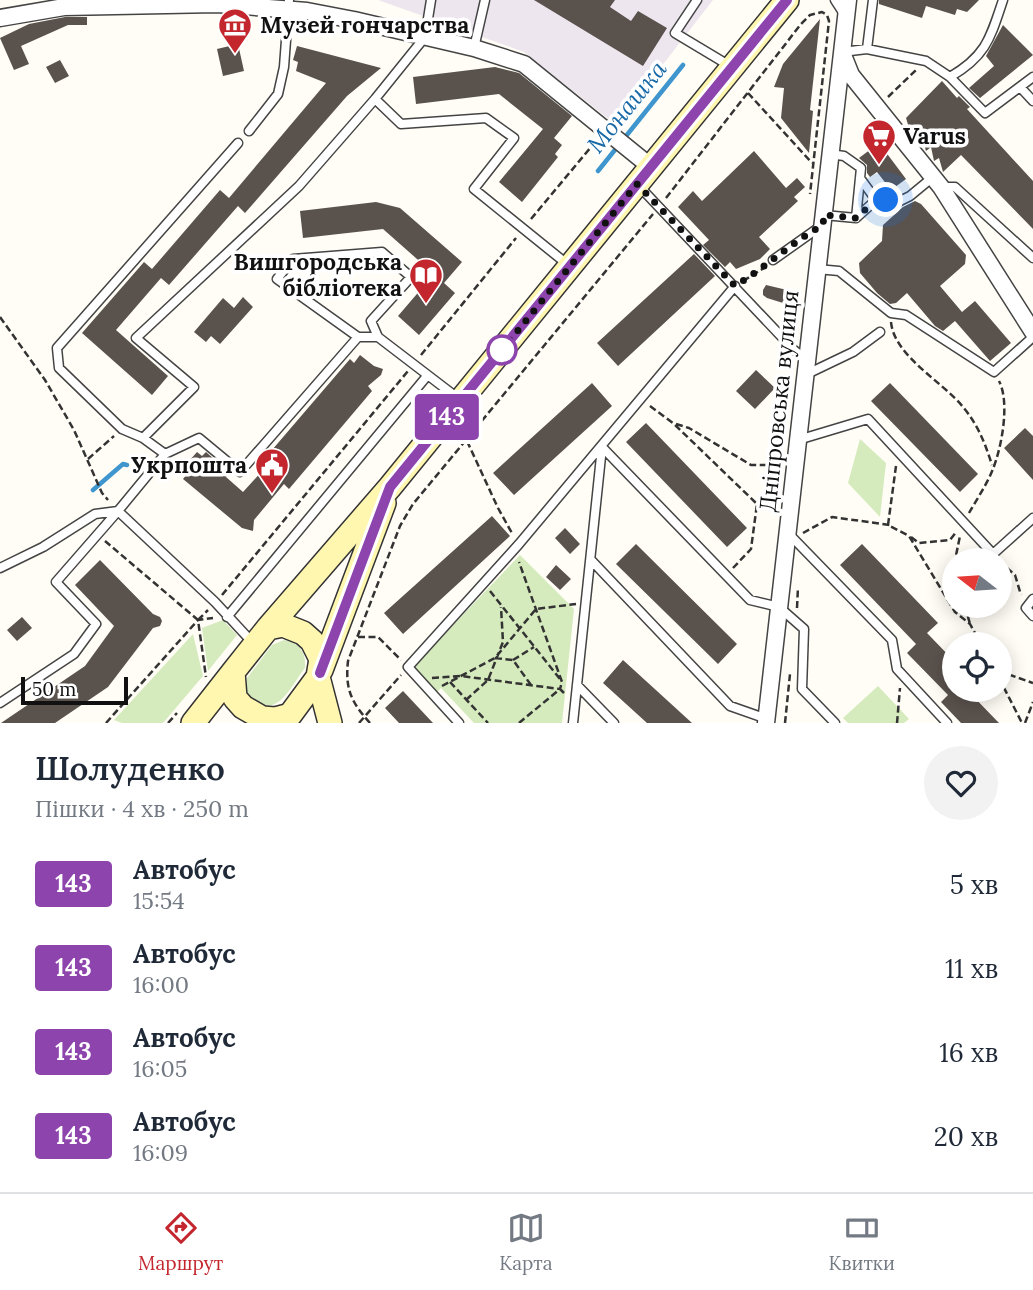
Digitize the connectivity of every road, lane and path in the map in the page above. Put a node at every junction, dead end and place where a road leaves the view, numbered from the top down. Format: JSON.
{"nodes":[{"id":1,"x":431,"y":0,"type":"edge"},
{"id":2,"x":485,"y":0,"type":"edge"},
{"id":3,"x":697,"y":0,"type":"edge"},
{"id":4,"x":787,"y":0,"type":"edge"},
{"id":5,"x":835,"y":0,"type":"edge"},
{"id":6,"x":848,"y":0,"type":"edge"},
{"id":7,"x":873,"y":0,"type":"edge"},
{"id":8,"x":1003,"y":0,"type":"edge"},
{"id":9,"x":157,"y":3,"type":"edge"},
{"id":10,"x":289,"y":5,"type":"edge"},
{"id":11,"x":308,"y":6,"type":"edge"},
{"id":12,"x":846,"y":17,"type":"junction"},
{"id":13,"x":0,"y":18,"type":"edge"},
{"id":14,"x":425,"y":37,"type":"junction"},
{"id":15,"x":474,"y":48,"type":"junction"},
{"id":16,"x":867,"y":49,"type":"junction"},
{"id":17,"x":842,"y":52,"type":"junction"},
{"id":18,"x":926,"y":61,"type":"junction"},
{"id":19,"x":733,"y":67,"type":"junction"},
{"id":20,"x":950,"y":77,"type":"junction"},
{"id":21,"x":1033,"y":77,"type":"edge"},
{"id":22,"x":1020,"y":87,"type":"junction"},
{"id":23,"x":896,"y":89,"type":"dead end"},
{"id":24,"x":748,"y":93,"type":"junction"},
{"id":25,"x":375,"y":99,"type":"junction"},
{"id":26,"x":1033,"y":101,"type":"edge"},
{"id":27,"x":249,"y":131,"type":"dead end"},
{"id":28,"x":618,"y":140,"type":"junction"},
{"id":29,"x":238,"y":143,"type":"dead end"},
{"id":30,"x":830,"y":154,"type":"junction"},
{"id":31,"x":812,"y":163,"type":"junction"},
{"id":32,"x":644,"y":175,"type":"junction"},
{"id":33,"x":860,"y":178,"type":"junction"},
{"id":34,"x":937,"y":182,"type":"junction"},
{"id":35,"x":876,"y":200,"type":"junction"},
{"id":36,"x":809,"y":203,"type":"dead end"},
{"id":37,"x":660,"y":205,"type":"junction"},
{"id":38,"x":856,"y":218,"type":"junction"},
{"id":39,"x":823,"y":220,"type":"junction"},
{"id":40,"x":523,"y":229,"type":"junction"},
{"id":41,"x":1033,"y":258,"type":"edge"},
{"id":42,"x":774,"y":260,"type":"joint"},
{"id":43,"x":570,"y":266,"type":"junction"},
{"id":44,"x":817,"y":269,"type":"junction"},
{"id":45,"x":735,"y":286,"type":"junction"},
{"id":46,"x":891,"y":313,"type":"junction"},
{"id":47,"x":0,"y":317,"type":"edge"},
{"id":48,"x":1033,"y":331,"type":"edge"},
{"id":49,"x":880,"y":332,"type":"dead end"},
{"id":50,"x":358,"y":337,"type":"junction"},
{"id":51,"x":378,"y":337,"type":"junction"},
{"id":52,"x":1033,"y":337,"type":"edge"},
{"id":53,"x":413,"y":365,"type":"junction"},
{"id":54,"x":806,"y":367,"type":"junction"},
{"id":55,"x":994,"y":372,"type":"junction"},
{"id":56,"x":427,"y":376,"type":"junction"},
{"id":57,"x":641,"y":399,"type":"junction"},
{"id":58,"x":461,"y":400,"type":"junction"},
{"id":59,"x":673,"y":423,"type":"junction"},
{"id":60,"x":122,"y":429,"type":"junction"},
{"id":61,"x":144,"y":438,"type":"junction"},
{"id":62,"x":466,"y":440,"type":"junction"},
{"id":63,"x":798,"y":440,"type":"junction"},
{"id":64,"x":602,"y":447,"type":"junction"},
{"id":65,"x":897,"y":451,"type":"junction"},
{"id":66,"x":165,"y":454,"type":"junction"},
{"id":67,"x":88,"y":459,"type":"junction"},
{"id":68,"x":782,"y":465,"type":"dead end"},
{"id":69,"x":993,"y":468,"type":"junction"},
{"id":70,"x":390,"y":487,"type":"junction"},
{"id":71,"x":102,"y":493,"type":"dead end"},
{"id":72,"x":118,"y":511,"type":"junction"},
{"id":73,"x":1033,"y":518,"type":"edge"},
{"id":74,"x":964,"y":523,"type":"junction"},
{"id":75,"x":888,"y":525,"type":"junction"},
{"id":76,"x":97,"y":534,"type":"junction"},
{"id":77,"x":794,"y":534,"type":"junction"},
{"id":78,"x":909,"y":536,"type":"junction"},
{"id":79,"x":516,"y":547,"type":"junction"},
{"id":80,"x":957,"y":548,"type":"edge"},
{"id":81,"x":592,"y":561,"type":"junction"},
{"id":82,"x":0,"y":568,"type":"edge"},
{"id":83,"x":1012,"y":572,"type":"edge"},
{"id":84,"x":726,"y":575,"type":"junction"},
{"id":85,"x":483,"y":584,"type":"junction"},
{"id":86,"x":1033,"y":599,"type":"edge"},
{"id":87,"x":215,"y":603,"type":"junction"},
{"id":88,"x":586,"y":603,"type":"junction"},
{"id":89,"x":501,"y":604,"type":"junction"},
{"id":90,"x":779,"y":607,"type":"junction"},
{"id":91,"x":1026,"y":608,"type":"junction"},
{"id":92,"x":536,"y":609,"type":"junction"},
{"id":93,"x":1033,"y":616,"type":"edge"},
{"id":94,"x":227,"y":617,"type":"junction"},
{"id":95,"x":968,"y":618,"type":"edge"},
{"id":96,"x":198,"y":620,"type":"junction"},
{"id":97,"x":970,"y":624,"type":"junction"},
{"id":98,"x":520,"y":626,"type":"junction"},
{"id":99,"x":974,"y":632,"type":"edge"},
{"id":100,"x":261,"y":637,"type":"junction"},
{"id":101,"x":357,"y":637,"type":"junction"},
{"id":102,"x":535,"y":647,"type":"junction"},
{"id":103,"x":495,"y":658,"type":"junction"},
{"id":104,"x":513,"y":660,"type":"junction"},
{"id":105,"x":408,"y":667,"type":"junction"},
{"id":106,"x":897,"y":669,"type":"junction"},
{"id":107,"x":233,"y":672,"type":"junction"},
{"id":108,"x":319,"y":675,"type":"junction"},
{"id":109,"x":461,"y":676,"type":"junction"},
{"id":110,"x":1012,"y":676,"type":"edge"},
{"id":111,"x":206,"y":677,"type":"dead end"},
{"id":112,"x":420,"y":680,"type":"junction"},
{"id":113,"x":488,"y":680,"type":"junction"},
{"id":114,"x":450,"y":682,"type":"junction"},
{"id":115,"x":562,"y":682,"type":"junction"},
{"id":116,"x":1033,"y":683,"type":"edge"},
{"id":117,"x":531,"y":685,"type":"junction"},
{"id":118,"x":577,"y":685,"type":"junction"},
{"id":119,"x":560,"y":689,"type":"junction"},
{"id":120,"x":430,"y":691,"type":"junction"},
{"id":121,"x":466,"y":700,"type":"junction"},
{"id":122,"x":1012,"y":701,"type":"edge"},
{"id":123,"x":1033,"y":702,"type":"edge"},
{"id":124,"x":0,"y":703,"type":"edge"},
{"id":125,"x":575,"y":703,"type":"junction"},
{"id":126,"x":283,"y":718,"type":"edge"},
{"id":127,"x":365,"y":718,"type":"junction"},
{"id":128,"x":766,"y":721,"type":"edge"},
{"id":129,"x":106,"y":723,"type":"edge"},
{"id":130,"x":193,"y":723,"type":"edge"},
{"id":131,"x":319,"y":723,"type":"edge"},
{"id":132,"x":330,"y":723,"type":"edge"},
{"id":133,"x":359,"y":723,"type":"edge"},
{"id":134,"x":370,"y":723,"type":"edge"},
{"id":135,"x":459,"y":723,"type":"edge"},
{"id":136,"x":488,"y":723,"type":"edge"},
{"id":137,"x":519,"y":723,"type":"edge"},
{"id":138,"x":573,"y":723,"type":"edge"},
{"id":139,"x":614,"y":723,"type":"edge"},
{"id":140,"x":835,"y":723,"type":"edge"},
{"id":141,"x":897,"y":723,"type":"edge"},
{"id":142,"x":947,"y":723,"type":"edge"},
{"id":143,"x":1024,"y":723,"type":"edge"}],
"edges":[{"from":1,"to":14,"type":"lane"},
{"from":2,"to":15,"type":"lane"},
{"from":3,"to":19,"type":"lane"},
{"from":4,"to":19,"type":"main road"},
{"from":5,"to":12,"type":"lane"},
{"from":6,"to":12,"type":"street","name":"Дніпровська вулиця"},
{"from":7,"to":16,"type":"lane"},
{"from":8,"to":20,"type":"lane"},
{"from":9,"to":10,"type":"street"},
{"from":9,"to":13,"type":"street"},
{"from":10,"to":11,"type":"street"},
{"from":10,"to":27,"type":"lane"},
{"from":11,"to":14,"type":"street"},
{"from":12,"to":17,"type":"street","name":"Дніпровська вулиця"},
{"from":14,"to":15,"type":"street"},
{"from":14,"to":25,"type":"lane"},
{"from":15,"to":28,"type":"street"},
{"from":16,"to":17,"type":"lane"},
{"from":16,"to":18,"type":"lane"},
{"from":17,"to":30,"type":"street","name":"Дніпровська вулиця"},
{"from":17,"to":34,"type":"street"},
{"from":18,"to":20,"type":"lane"},
{"from":18,"to":23,"type":"path"},
{"from":19,"to":32,"type":"main road"},
{"from":20,"to":22,"type":"lane"},
{"from":21,"to":22,"type":"lane"},
{"from":22,"to":26,"type":"lane"},
{"from":24,"to":31,"type":"path"},
{"from":24,"to":31,"type":"path"},
{"from":24,"to":37,"type":"path"},
{"from":25,"to":40,"type":"lane"},
{"from":25,"to":61,"type":"lane"},
{"from":28,"to":32,"type":"street"},
{"from":28,"to":40,"type":"path"},
{"from":29,"to":60,"type":"lane"},
{"from":30,"to":33,"type":"lane"},
{"from":30,"to":39,"type":"street","name":"Дніпровська вулиця"},
{"from":31,"to":36,"type":"path"},
{"from":32,"to":37,"type":"lane"},
{"from":32,"to":43,"type":"main road"},
{"from":33,"to":35,"type":"lane"},
{"from":33,"to":38,"type":"lane"},
{"from":34,"to":35,"type":"lane"},
{"from":34,"to":41,"type":"lane"},
{"from":34,"to":48,"type":"street"},
{"from":35,"to":38,"type":"lane"},
{"from":37,"to":45,"type":"lane"},
{"from":37,"to":62,"type":"path"},
{"from":38,"to":39,"type":"lane"},
{"from":39,"to":42,"type":"lane"},
{"from":39,"to":44,"type":"street","name":"Дніпровська вулиця"},
{"from":40,"to":43,"type":"lane"},
{"from":40,"to":53,"type":"path"},
{"from":42,"to":45,"type":"path"},
{"from":43,"to":58,"type":"main road"},
{"from":44,"to":46,"type":"lane"},
{"from":44,"to":54,"type":"street","name":"Дніпровська вулиця"},
{"from":45,"to":54,"type":"lane"},
{"from":45,"to":57,"type":"lane"},
{"from":46,"to":55,"type":"lane"},
{"from":46,"to":69,"type":"path"},
{"from":47,"to":67,"type":"path"},
{"from":49,"to":54,"type":"lane"},
{"from":50,"to":51,"type":"lane"},
{"from":50,"to":51,"type":"lane"},
{"from":50,"to":66,"type":"lane"},
{"from":51,"to":53,"type":"lane"},
{"from":52,"to":55,"type":"lane"},
{"from":53,"to":56,"type":"lane"},
{"from":53,"to":87,"type":"path"},
{"from":54,"to":63,"type":"street","name":"Дніпровська вулиця"},
{"from":55,"to":69,"type":"path"},
{"from":56,"to":58,"type":"lane"},
{"from":56,"to":94,"type":"lane"},
{"from":57,"to":59,"type":"path"},
{"from":57,"to":64,"type":"lane"},
{"from":58,"to":70,"type":"main road"},
{"from":59,"to":68,"type":"path"},
{"from":59,"to":84,"type":"path"},
{"from":60,"to":61,"type":"lane"},
{"from":60,"to":67,"type":"path"},
{"from":61,"to":66,"type":"lane"},
{"from":62,"to":79,"type":"path"},
{"from":62,"to":101,"type":"path"},
{"from":63,"to":65,"type":"lane"},
{"from":63,"to":77,"type":"street","name":"Дніпровська вулиця"},
{"from":64,"to":79,"type":"lane"},
{"from":64,"to":81,"type":"lane"},
{"from":64,"to":84,"type":"lane"},
{"from":65,"to":74,"type":"lane"},
{"from":65,"to":75,"type":"path"},
{"from":66,"to":72,"type":"lane"},
{"from":67,"to":71,"type":"path"},
{"from":69,"to":74,"type":"path"},
{"from":70,"to":100,"type":"main road"},
{"from":70,"to":108,"type":"main road"},
{"from":72,"to":76,"type":"lane"},
{"from":72,"to":82,"type":"lane"},
{"from":72,"to":87,"type":"lane"},
{"from":73,"to":74,"type":"lane"},
{"from":74,"to":78,"type":"path"},
{"from":74,"to":80,"type":"path"},
{"from":75,"to":77,"type":"path"},
{"from":75,"to":78,"type":"path"},
{"from":76,"to":96,"type":"path"},
{"from":76,"to":124,"type":"lane"},
{"from":77,"to":90,"type":"street","name":"Дніпровська вулиця"},
{"from":77,"to":106,"type":"lane"},
{"from":78,"to":97,"type":"path"},
{"from":79,"to":85,"type":"lane"},
{"from":79,"to":92,"type":"path"},
{"from":81,"to":88,"type":"lane"},
{"from":81,"to":128,"type":"lane"},
{"from":83,"to":91,"type":"path"},
{"from":84,"to":90,"type":"lane"},
{"from":85,"to":89,"type":"path"},
{"from":85,"to":105,"type":"lane"},
{"from":86,"to":91,"type":"lane"},
{"from":87,"to":94,"type":"lane"},
{"from":87,"to":96,"type":"path"},
{"from":88,"to":92,"type":"path"},
{"from":88,"to":118,"type":"lane"},
{"from":89,"to":98,"type":"path"},
{"from":89,"to":103,"type":"path"},
{"from":90,"to":128,"type":"street","name":"Дніпровська вулиця"},
{"from":90,"to":140,"type":"lane"},
{"from":91,"to":93,"type":"lane"},
{"from":92,"to":98,"type":"path"},
{"from":92,"to":115,"type":"path"},
{"from":94,"to":96,"type":"path"},
{"from":94,"to":100,"type":"lane"},
{"from":95,"to":97,"type":"path"},
{"from":96,"to":111,"type":"path"},
{"from":96,"to":129,"type":"path"},
{"from":97,"to":99,"type":"path"},
{"from":98,"to":102,"type":"path"},
{"from":98,"to":103,"type":"path"},
{"from":100,"to":107,"type":"main road"},
{"from":100,"to":108,"type":"main road"},
{"from":101,"to":105,"type":"path"},
{"from":101,"to":127,"type":"path"},
{"from":102,"to":104,"type":"path"},
{"from":102,"to":115,"type":"path"},
{"from":103,"to":104,"type":"path"},
{"from":103,"to":109,"type":"path"},
{"from":103,"to":113,"type":"path"},
{"from":104,"to":117,"type":"path"},
{"from":105,"to":112,"type":"lane"},
{"from":105,"to":127,"type":"path"},
{"from":106,"to":141,"type":"path"},
{"from":106,"to":142,"type":"lane"},
{"from":107,"to":126,"type":"main road"},
{"from":107,"to":130,"type":"main road"},
{"from":108,"to":126,"type":"main road"},
{"from":108,"to":132,"type":"main road"},
{"from":109,"to":112,"type":"path"},
{"from":109,"to":113,"type":"path"},
{"from":109,"to":114,"type":"path"},
{"from":110,"to":116,"type":"path"},
{"from":112,"to":120,"type":"lane"},
{"from":113,"to":117,"type":"path"},
{"from":113,"to":121,"type":"path"},
{"from":114,"to":120,"type":"path"},
{"from":114,"to":121,"type":"path"},
{"from":115,"to":119,"type":"path"},
{"from":117,"to":119,"type":"path"},
{"from":118,"to":125,"type":"lane"},
{"from":118,"to":139,"type":"lane"},
{"from":119,"to":125,"type":"path"},
{"from":119,"to":137,"type":"path"},
{"from":120,"to":135,"type":"lane"},
{"from":121,"to":136,"type":"path"},
{"from":122,"to":143,"type":"path"},
{"from":123,"to":143,"type":"path"},
{"from":125,"to":138,"type":"lane"},
{"from":126,"to":131,"type":"main road"},
{"from":127,"to":133,"type":"path"},
{"from":127,"to":134,"type":"path"}]}
